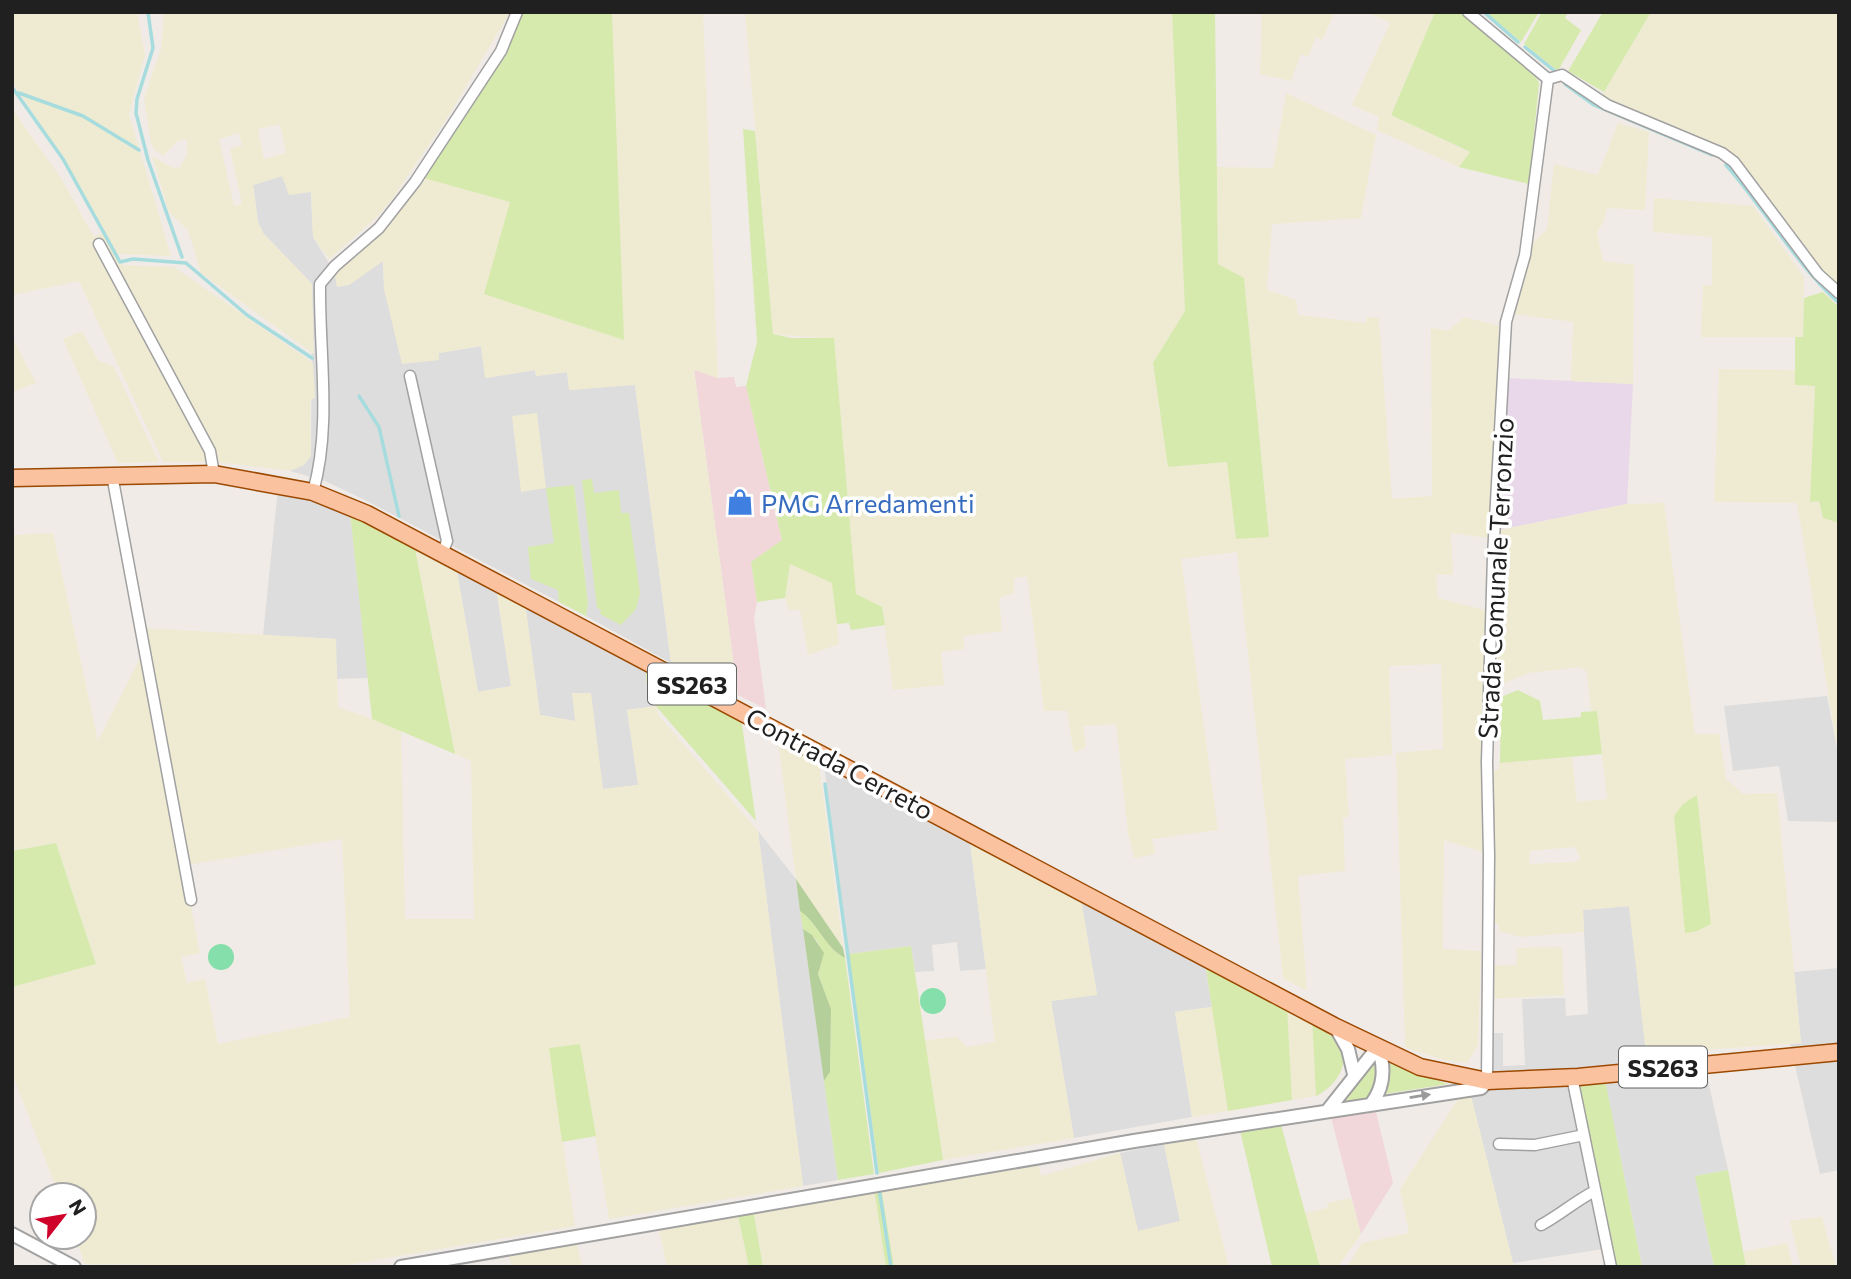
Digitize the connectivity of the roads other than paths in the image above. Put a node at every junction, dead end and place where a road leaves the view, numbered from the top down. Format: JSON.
{"nodes":[{"id":1,"x":517,"y":12,"type":"edge"},
{"id":2,"x":1468,"y":12,"type":"edge"},
{"id":3,"x":1548,"y":79,"type":"junction"},
{"id":4,"x":99,"y":244,"type":"dead end"},
{"id":5,"x":1839,"y":293,"type":"edge"},
{"id":6,"x":410,"y":376,"type":"dead end"},
{"id":7,"x":214,"y":474,"type":"junction"},
{"id":8,"x":112,"y":475,"type":"junction"},
{"id":9,"x":12,"y":478,"type":"edge"},
{"id":10,"x":313,"y":492,"type":"junction"},
{"id":11,"x":442,"y":554,"type":"junction"},
{"id":12,"x":191,"y":900,"type":"dead end"},
{"id":13,"x":1334,"y":1026,"type":"junction"},
{"id":14,"x":1378,"y":1047,"type":"junction"},
{"id":15,"x":1839,"y":1052,"type":"edge"},
{"id":16,"x":1354,"y":1074,"type":"junction"},
{"id":17,"x":1572,"y":1077,"type":"junction"},
{"id":18,"x":1486,"y":1081,"type":"junction"},
{"id":19,"x":1372,"y":1103,"type":"junction"},
{"id":20,"x":1328,"y":1111,"type":"junction"},
{"id":21,"x":1584,"y":1135,"type":"junction"},
{"id":22,"x":1499,"y":1144,"type":"dead end"},
{"id":23,"x":1595,"y":1191,"type":"junction"},
{"id":24,"x":1541,"y":1225,"type":"dead end"},
{"id":25,"x":12,"y":1234,"type":"edge"},
{"id":26,"x":74,"y":1267,"type":"edge"},
{"id":27,"x":401,"y":1267,"type":"edge"},
{"id":28,"x":1611,"y":1267,"type":"edge"}],
"edges":[{"from":1,"to":10,"type":"street"},
{"from":2,"to":3,"type":"street"},
{"from":3,"to":5,"type":"street"},
{"from":3,"to":18,"type":"street","name":"Strada Comunale Terronzio"},
{"from":4,"to":7,"type":"street"},
{"from":6,"to":11,"type":"street"},
{"from":7,"to":8,"type":"main road","name":"Contrada Cerreto","number":"SS263"},
{"from":7,"to":10,"type":"main road","name":"Contrada Cerreto","number":"SS263"},
{"from":8,"to":9,"type":"main road","name":"Contrada Cerreto","number":"SS263"},
{"from":8,"to":12,"type":"street"},
{"from":10,"to":11,"type":"main road","name":"Contrada Cerreto","number":"SS263"},
{"from":11,"to":13,"type":"main road","name":"Contrada Cerreto","number":"SS263"},
{"from":13,"to":14,"type":"main road","number":"SS263"},
{"from":13,"to":16,"type":"street"},
{"from":14,"to":16,"type":"street"},
{"from":14,"to":18,"type":"main road","number":"SS263"},
{"from":14,"to":19,"type":"street"},
{"from":15,"to":17,"type":"main road","number":"SS263"},
{"from":16,"to":20,"type":"street"},
{"from":17,"to":18,"type":"main road","number":"SS263"},
{"from":17,"to":21,"type":"street"},
{"from":19,"to":18,"type":"street","one_way":true},
{"from":19,"to":20,"type":"street"},
{"from":20,"to":27,"type":"street"},
{"from":21,"to":22,"type":"street"},
{"from":21,"to":23,"type":"street"},
{"from":23,"to":24,"type":"street"},
{"from":23,"to":28,"type":"street"},
{"from":25,"to":26,"type":"street"}]}
